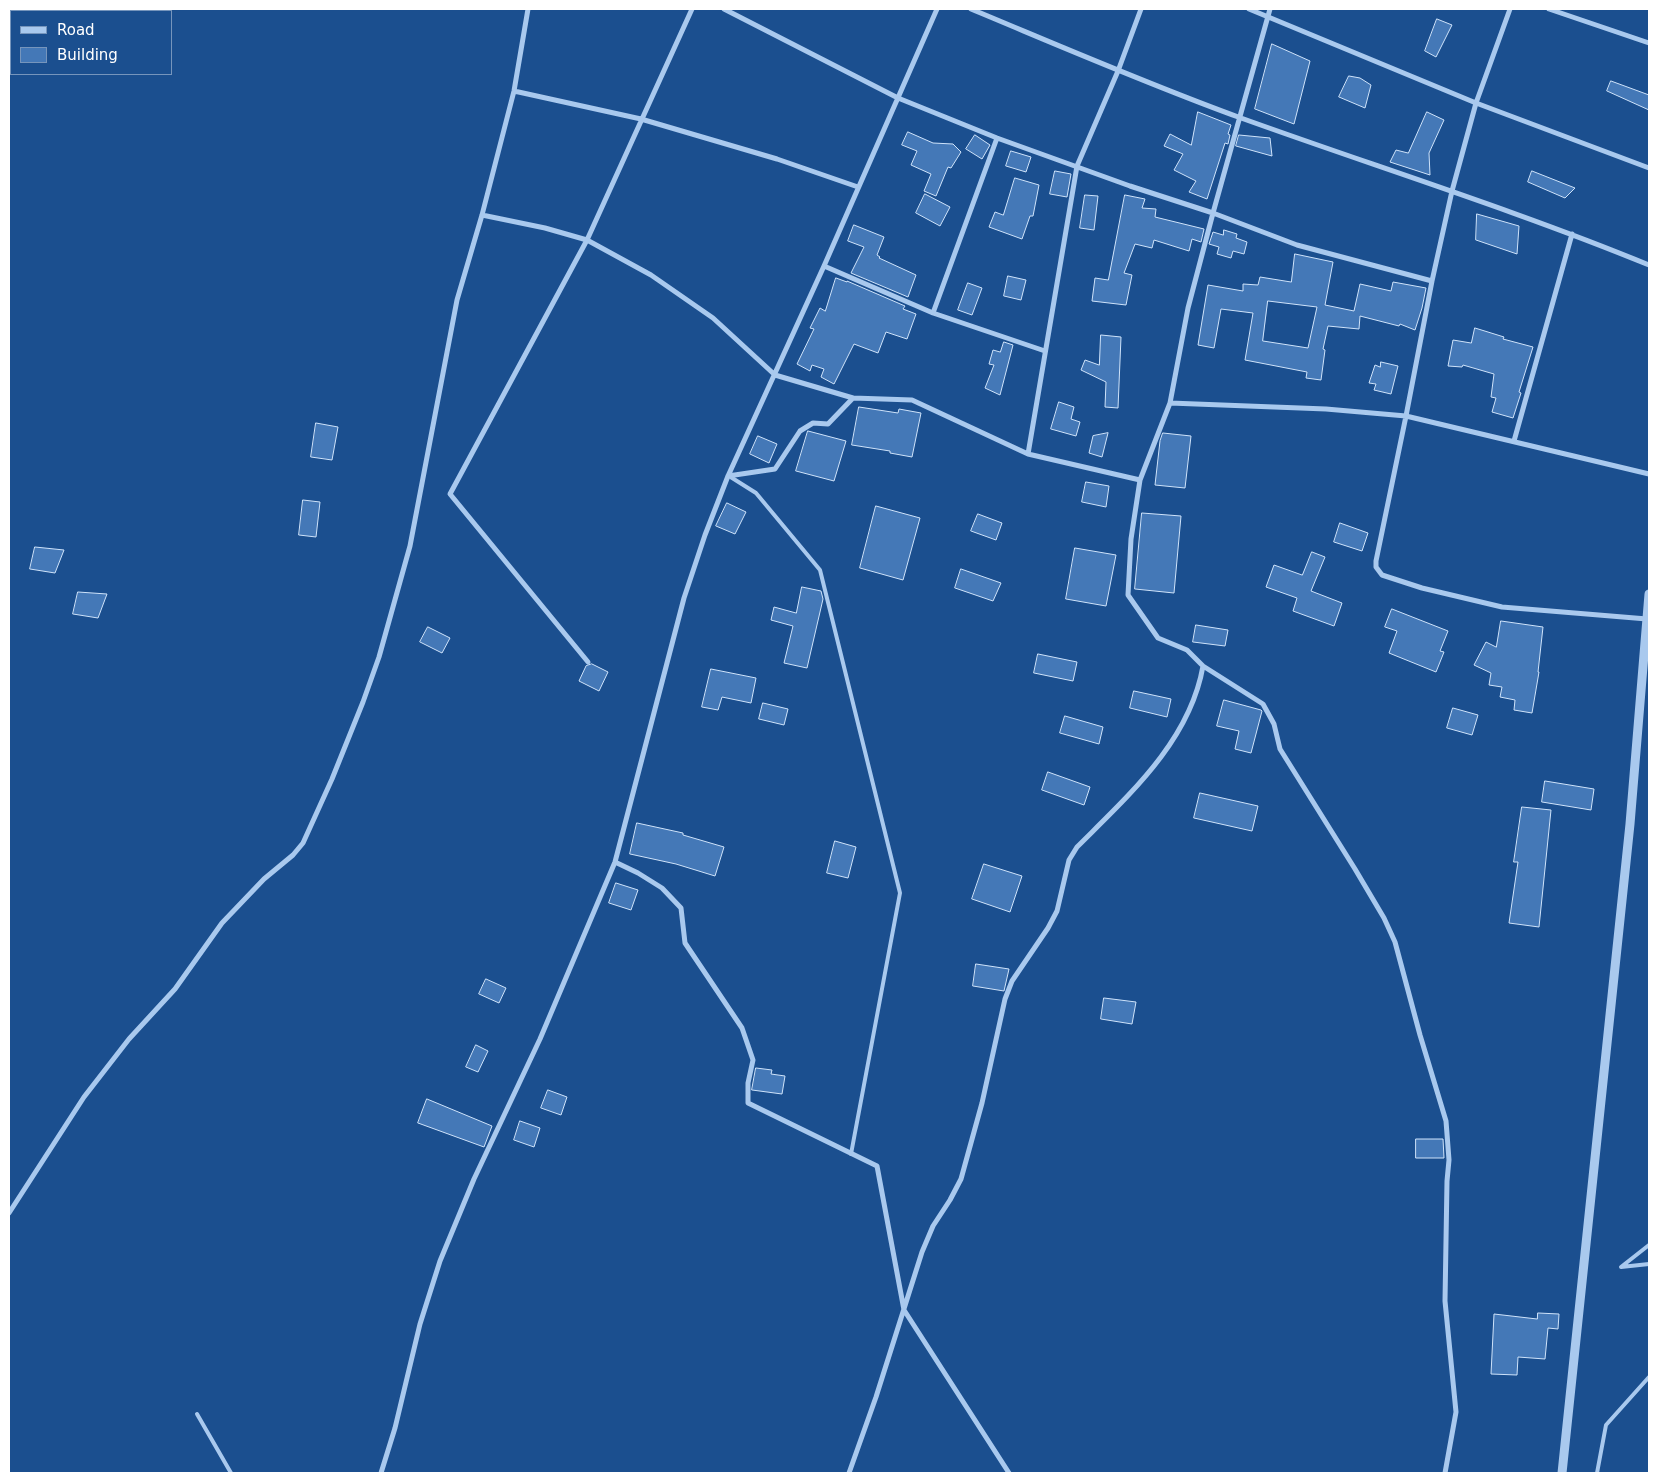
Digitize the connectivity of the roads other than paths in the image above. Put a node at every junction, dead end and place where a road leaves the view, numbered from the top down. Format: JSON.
{"nodes":[{"id":1,"x":528,"y":9,"type":"edge"},
{"id":2,"x":692,"y":9,"type":"edge"},
{"id":3,"x":724,"y":9,"type":"edge"},
{"id":4,"x":937,"y":9,"type":"edge"},
{"id":5,"x":971,"y":9,"type":"edge"},
{"id":6,"x":1141,"y":9,"type":"edge"},
{"id":7,"x":1249,"y":9,"type":"edge"},
{"id":8,"x":1270,"y":9,"type":"edge"},
{"id":9,"x":1510,"y":9,"type":"edge"},
{"id":10,"x":1549,"y":9,"type":"edge"},
{"id":11,"x":1268,"y":16,"type":"junction"},
{"id":12,"x":1649,"y":43,"type":"edge"},
{"id":13,"x":1118,"y":71,"type":"junction"},
{"id":14,"x":514,"y":91,"type":"junction"},
{"id":15,"x":898,"y":98,"type":"junction"},
{"id":16,"x":1476,"y":103,"type":"junction"},
{"id":17,"x":1240,"y":117,"type":"junction"},
{"id":18,"x":641,"y":119,"type":"junction"},
{"id":19,"x":997,"y":138,"type":"junction"},
{"id":20,"x":1077,"y":166,"type":"junction"},
{"id":21,"x":1649,"y":168,"type":"edge"},
{"id":22,"x":858,"y":187,"type":"junction"},
{"id":23,"x":1452,"y":191,"type":"junction"},
{"id":24,"x":1213,"y":212,"type":"junction"},
{"id":25,"x":482,"y":215,"type":"junction"},
{"id":26,"x":1572,"y":234,"type":"junction"},
{"id":27,"x":587,"y":240,"type":"junction"},
{"id":28,"x":1649,"y":265,"type":"edge"},
{"id":29,"x":824,"y":266,"type":"junction"},
{"id":30,"x":1432,"y":281,"type":"junction"},
{"id":31,"x":933,"y":313,"type":"junction"},
{"id":32,"x":1046,"y":351,"type":"junction"},
{"id":33,"x":775,"y":375,"type":"junction"},
{"id":34,"x":853,"y":398,"type":"junction"},
{"id":35,"x":1170,"y":403,"type":"junction"},
{"id":36,"x":1406,"y":416,"type":"junction"},
{"id":37,"x":1514,"y":441,"type":"junction"},
{"id":38,"x":1028,"y":454,"type":"junction"},
{"id":39,"x":1649,"y":474,"type":"edge"},
{"id":40,"x":728,"y":476,"type":"junction"},
{"id":41,"x":1140,"y":480,"type":"junction"},
{"id":42,"x":1649,"y":594,"type":"edge"},
{"id":43,"x":1648,"y":618,"type":"junction"},
{"id":44,"x":588,"y":662,"type":"dead end"},
{"id":45,"x":1203,"y":666,"type":"junction"},
{"id":46,"x":615,"y":862,"type":"junction"},
{"id":47,"x":852,"y":1154,"type":"junction"},
{"id":48,"x":9,"y":1213,"type":"edge"},
{"id":49,"x":1649,"y":1245,"type":"edge"},
{"id":50,"x":1649,"y":1264,"type":"edge"},
{"id":51,"x":904,"y":1310,"type":"junction"},
{"id":52,"x":1649,"y":1377,"type":"edge"},
{"id":53,"x":197,"y":1414,"type":"dead end"},
{"id":54,"x":231,"y":1473,"type":"edge"},
{"id":55,"x":381,"y":1473,"type":"edge"},
{"id":56,"x":849,"y":1473,"type":"edge"},
{"id":57,"x":1009,"y":1473,"type":"edge"},
{"id":58,"x":1445,"y":1473,"type":"edge"},
{"id":59,"x":1562,"y":1473,"type":"edge"},
{"id":60,"x":1597,"y":1473,"type":"edge"}],
"edges":[{"from":1,"to":14,"type":"street"},
{"from":2,"to":18,"type":"street"},
{"from":3,"to":15,"type":"street"},
{"from":4,"to":15,"type":"street"},
{"from":5,"to":13,"type":"street"},
{"from":6,"to":13,"type":"street"},
{"from":7,"to":11,"type":"street"},
{"from":8,"to":11,"type":"street"},
{"from":9,"to":16,"type":"street"},
{"from":10,"to":12,"type":"street"},
{"from":11,"to":16,"type":"street"},
{"from":11,"to":17,"type":"street"},
{"from":13,"to":17,"type":"street"},
{"from":13,"to":20,"type":"street"},
{"from":14,"to":18,"type":"street"},
{"from":14,"to":25,"type":"street"},
{"from":15,"to":19,"type":"street"},
{"from":15,"to":22,"type":"street"},
{"from":16,"to":21,"type":"street"},
{"from":16,"to":23,"type":"street"},
{"from":17,"to":23,"type":"street"},
{"from":17,"to":24,"type":"street"},
{"from":18,"to":22,"type":"street"},
{"from":18,"to":27,"type":"street"},
{"from":19,"to":20,"type":"street"},
{"from":19,"to":31,"type":"street"},
{"from":20,"to":24,"type":"street"},
{"from":20,"to":32,"type":"street"},
{"from":22,"to":29,"type":"street"},
{"from":23,"to":26,"type":"street"},
{"from":23,"to":30,"type":"street"},
{"from":24,"to":30,"type":"street"},
{"from":24,"to":35,"type":"street"},
{"from":25,"to":27,"type":"street"},
{"from":25,"to":48,"type":"street"},
{"from":26,"to":28,"type":"street"},
{"from":26,"to":37,"type":"street"},
{"from":27,"to":33,"type":"street"},
{"from":27,"to":44,"type":"street"},
{"from":29,"to":31,"type":"street"},
{"from":29,"to":33,"type":"street"},
{"from":30,"to":36,"type":"street"},
{"from":31,"to":32,"type":"street"},
{"from":32,"to":38,"type":"street"},
{"from":33,"to":34,"type":"street"},
{"from":33,"to":40,"type":"street"},
{"from":34,"to":38,"type":"street"},
{"from":34,"to":40,"type":"street"},
{"from":35,"to":36,"type":"street"},
{"from":35,"to":41,"type":"street"},
{"from":36,"to":37,"type":"street"},
{"from":36,"to":43,"type":"street"},
{"from":37,"to":39,"type":"street"},
{"from":38,"to":41,"type":"street"},
{"from":40,"to":46,"type":"street"},
{"from":40,"to":47,"type":"lane"},
{"from":41,"to":45,"type":"street"},
{"from":42,"to":43,"type":"street"},
{"from":43,"to":59,"type":"street"},
{"from":45,"to":51,"type":"street"},
{"from":45,"to":58,"type":"street"},
{"from":46,"to":47,"type":"street"},
{"from":46,"to":55,"type":"street"},
{"from":47,"to":51,"type":"street"},
{"from":49,"to":50,"type":"lane"},
{"from":51,"to":56,"type":"street"},
{"from":51,"to":57,"type":"street"},
{"from":52,"to":60,"type":"lane"},
{"from":53,"to":54,"type":"lane"}]}
